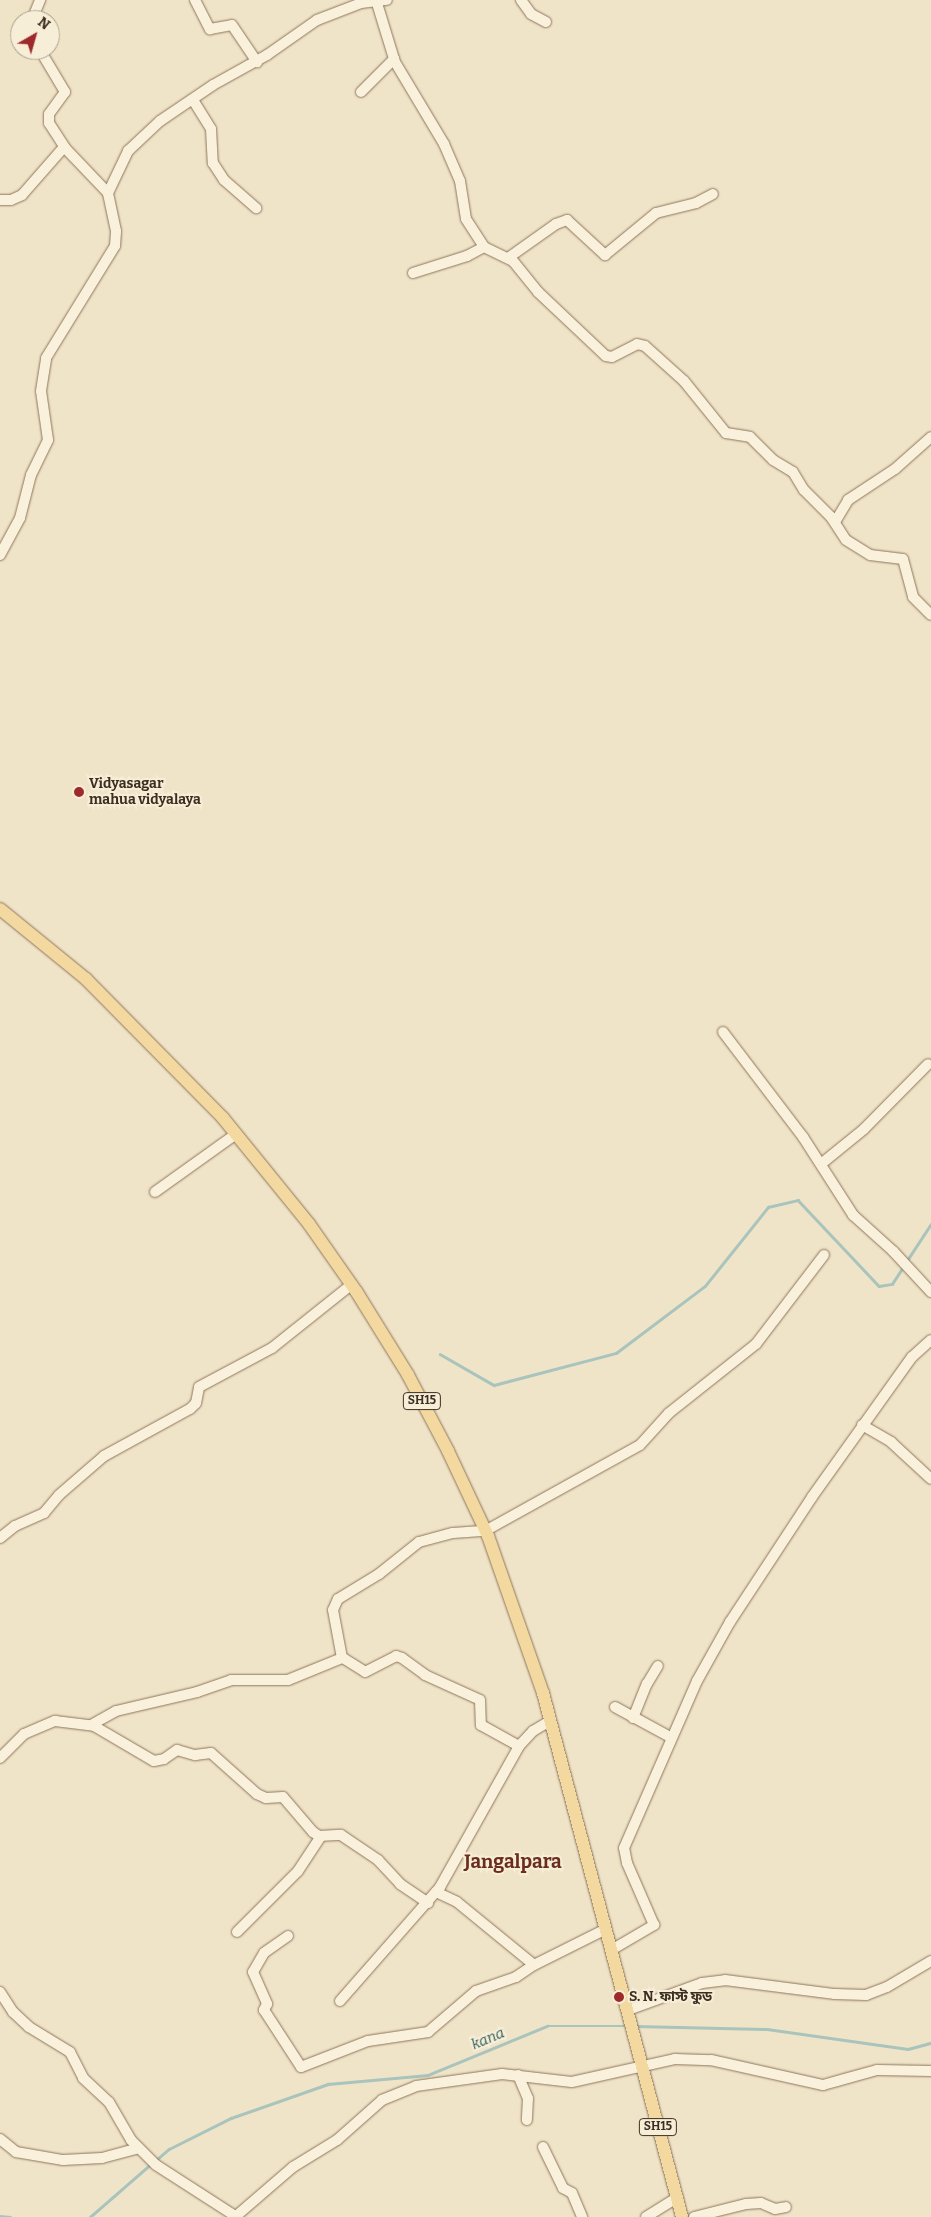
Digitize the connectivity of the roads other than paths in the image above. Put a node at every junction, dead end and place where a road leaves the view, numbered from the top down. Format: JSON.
{"nodes":[{"id":1,"x":195,"y":0,"type":"edge"},
{"id":2,"x":377,"y":0,"type":"edge"},
{"id":3,"x":387,"y":0,"type":"edge"},
{"id":4,"x":521,"y":0,"type":"edge"},
{"id":5,"x":546,"y":22,"type":"dead end"},
{"id":6,"x":394,"y":59,"type":"junction"},
{"id":7,"x":46,"y":60,"type":"edge"},
{"id":8,"x":257,"y":62,"type":"junction"},
{"id":9,"x":361,"y":92,"type":"dead end"},
{"id":10,"x":193,"y":100,"type":"junction"},
{"id":11,"x":64,"y":147,"type":"junction"},
{"id":12,"x":108,"y":193,"type":"junction"},
{"id":13,"x":713,"y":194,"type":"dead end"},
{"id":14,"x":0,"y":200,"type":"edge"},
{"id":15,"x":256,"y":208,"type":"dead end"},
{"id":16,"x":484,"y":247,"type":"junction"},
{"id":17,"x":508,"y":258,"type":"junction"},
{"id":18,"x":413,"y":273,"type":"dead end"},
{"id":19,"x":931,"y":437,"type":"edge"},
{"id":20,"x":835,"y":522,"type":"junction"},
{"id":21,"x":0,"y":554,"type":"edge"},
{"id":22,"x":931,"y":615,"type":"edge"},
{"id":23,"x":0,"y":909,"type":"edge"},
{"id":24,"x":723,"y":1032,"type":"dead end"},
{"id":25,"x":928,"y":1064,"type":"dead end"},
{"id":26,"x":236,"y":1134,"type":"junction"},
{"id":27,"x":821,"y":1164,"type":"junction"},
{"id":28,"x":155,"y":1192,"type":"dead end"},
{"id":29,"x":824,"y":1255,"type":"dead end"},
{"id":30,"x":351,"y":1285,"type":"junction"},
{"id":31,"x":931,"y":1292,"type":"edge"},
{"id":32,"x":931,"y":1340,"type":"edge"},
{"id":33,"x":862,"y":1425,"type":"junction"},
{"id":34,"x":931,"y":1479,"type":"edge"},
{"id":35,"x":485,"y":1531,"type":"junction"},
{"id":36,"x":0,"y":1538,"type":"edge"},
{"id":37,"x":343,"y":1658,"type":"junction"},
{"id":38,"x":658,"y":1666,"type":"dead end"},
{"id":39,"x":616,"y":1707,"type":"dead end"},
{"id":40,"x":633,"y":1718,"type":"junction"},
{"id":41,"x":551,"y":1720,"type":"junction"},
{"id":42,"x":91,"y":1725,"type":"junction"},
{"id":43,"x":670,"y":1737,"type":"junction"},
{"id":44,"x":519,"y":1746,"type":"junction"},
{"id":45,"x":0,"y":1758,"type":"edge"},
{"id":46,"x":322,"y":1836,"type":"junction"},
{"id":47,"x":436,"y":1892,"type":"junction"},
{"id":48,"x":428,"y":1903,"type":"junction"},
{"id":49,"x":606,"y":1929,"type":"junction"},
{"id":50,"x":237,"y":1932,"type":"dead end"},
{"id":51,"x":288,"y":1936,"type":"dead end"},
{"id":52,"x":613,"y":1949,"type":"junction"},
{"id":53,"x":931,"y":1961,"type":"edge"},
{"id":54,"x":534,"y":1965,"type":"junction"},
{"id":55,"x":0,"y":1992,"type":"edge"},
{"id":56,"x":340,"y":2002,"type":"dead end"},
{"id":57,"x":629,"y":2014,"type":"junction"},
{"id":58,"x":641,"y":2067,"type":"junction"},
{"id":59,"x":931,"y":2071,"type":"edge"},
{"id":60,"x":518,"y":2074,"type":"junction"},
{"id":61,"x":528,"y":2120,"type":"dead end"},
{"id":62,"x":0,"y":2139,"type":"edge"},
{"id":63,"x":544,"y":2147,"type":"dead end"},
{"id":64,"x":141,"y":2150,"type":"junction"},
{"id":65,"x":677,"y":2198,"type":"junction"},
{"id":66,"x":786,"y":2207,"type":"dead end"},
{"id":67,"x":235,"y":2217,"type":"edge"},
{"id":68,"x":582,"y":2217,"type":"edge"},
{"id":69,"x":646,"y":2217,"type":"edge"},
{"id":70,"x":682,"y":2217,"type":"edge"},
{"id":71,"x":694,"y":2217,"type":"edge"}],
"edges":[{"from":1,"to":8,"type":"street"},
{"from":2,"to":3,"type":"street"},
{"from":2,"to":6,"type":"street"},
{"from":2,"to":8,"type":"street"},
{"from":4,"to":5,"type":"street"},
{"from":6,"to":9,"type":"street"},
{"from":6,"to":16,"type":"street"},
{"from":7,"to":11,"type":"street"},
{"from":8,"to":10,"type":"street"},
{"from":10,"to":12,"type":"street"},
{"from":10,"to":15,"type":"street"},
{"from":11,"to":12,"type":"street"},
{"from":11,"to":14,"type":"street"},
{"from":12,"to":21,"type":"street"},
{"from":13,"to":17,"type":"street"},
{"from":16,"to":17,"type":"street"},
{"from":16,"to":18,"type":"street"},
{"from":17,"to":20,"type":"street"},
{"from":19,"to":20,"type":"street"},
{"from":20,"to":22,"type":"street"},
{"from":23,"to":26,"type":"main road","number":"SH15"},
{"from":24,"to":27,"type":"street"},
{"from":25,"to":27,"type":"street"},
{"from":26,"to":28,"type":"street"},
{"from":26,"to":30,"type":"main road","number":"SH15"},
{"from":27,"to":31,"type":"street"},
{"from":29,"to":35,"type":"street"},
{"from":30,"to":35,"type":"main road","number":"SH15"},
{"from":30,"to":36,"type":"street"},
{"from":32,"to":33,"type":"street"},
{"from":33,"to":34,"type":"street"},
{"from":33,"to":43,"type":"street"},
{"from":35,"to":37,"type":"street"},
{"from":35,"to":41,"type":"main road","number":"SH15"},
{"from":37,"to":42,"type":"street"},
{"from":37,"to":44,"type":"street"},
{"from":38,"to":40,"type":"street"},
{"from":39,"to":40,"type":"street"},
{"from":40,"to":43,"type":"street"},
{"from":41,"to":44,"type":"street"},
{"from":41,"to":49,"type":"main road","number":"SH15"},
{"from":42,"to":45,"type":"street"},
{"from":42,"to":46,"type":"street"},
{"from":43,"to":52,"type":"street"},
{"from":44,"to":47,"type":"street"},
{"from":46,"to":48,"type":"street"},
{"from":46,"to":50,"type":"street"},
{"from":47,"to":48,"type":"street"},
{"from":47,"to":54,"type":"street"},
{"from":48,"to":56,"type":"street"},
{"from":49,"to":52,"type":"main road","number":"SH15"},
{"from":49,"to":54,"type":"street"},
{"from":51,"to":54,"type":"street"},
{"from":52,"to":57,"type":"main road","number":"SH15"},
{"from":53,"to":57,"type":"street"},
{"from":55,"to":64,"type":"street"},
{"from":57,"to":58,"type":"main road","number":"SH15"},
{"from":58,"to":59,"type":"street"},
{"from":58,"to":60,"type":"street"},
{"from":58,"to":65,"type":"main road","number":"SH15"},
{"from":60,"to":61,"type":"street"},
{"from":60,"to":67,"type":"street"},
{"from":62,"to":64,"type":"street"},
{"from":63,"to":68,"type":"street"},
{"from":64,"to":67,"type":"street"},
{"from":65,"to":69,"type":"street"},
{"from":65,"to":70,"type":"main road","number":"SH15"},
{"from":66,"to":71,"type":"street"}]}
